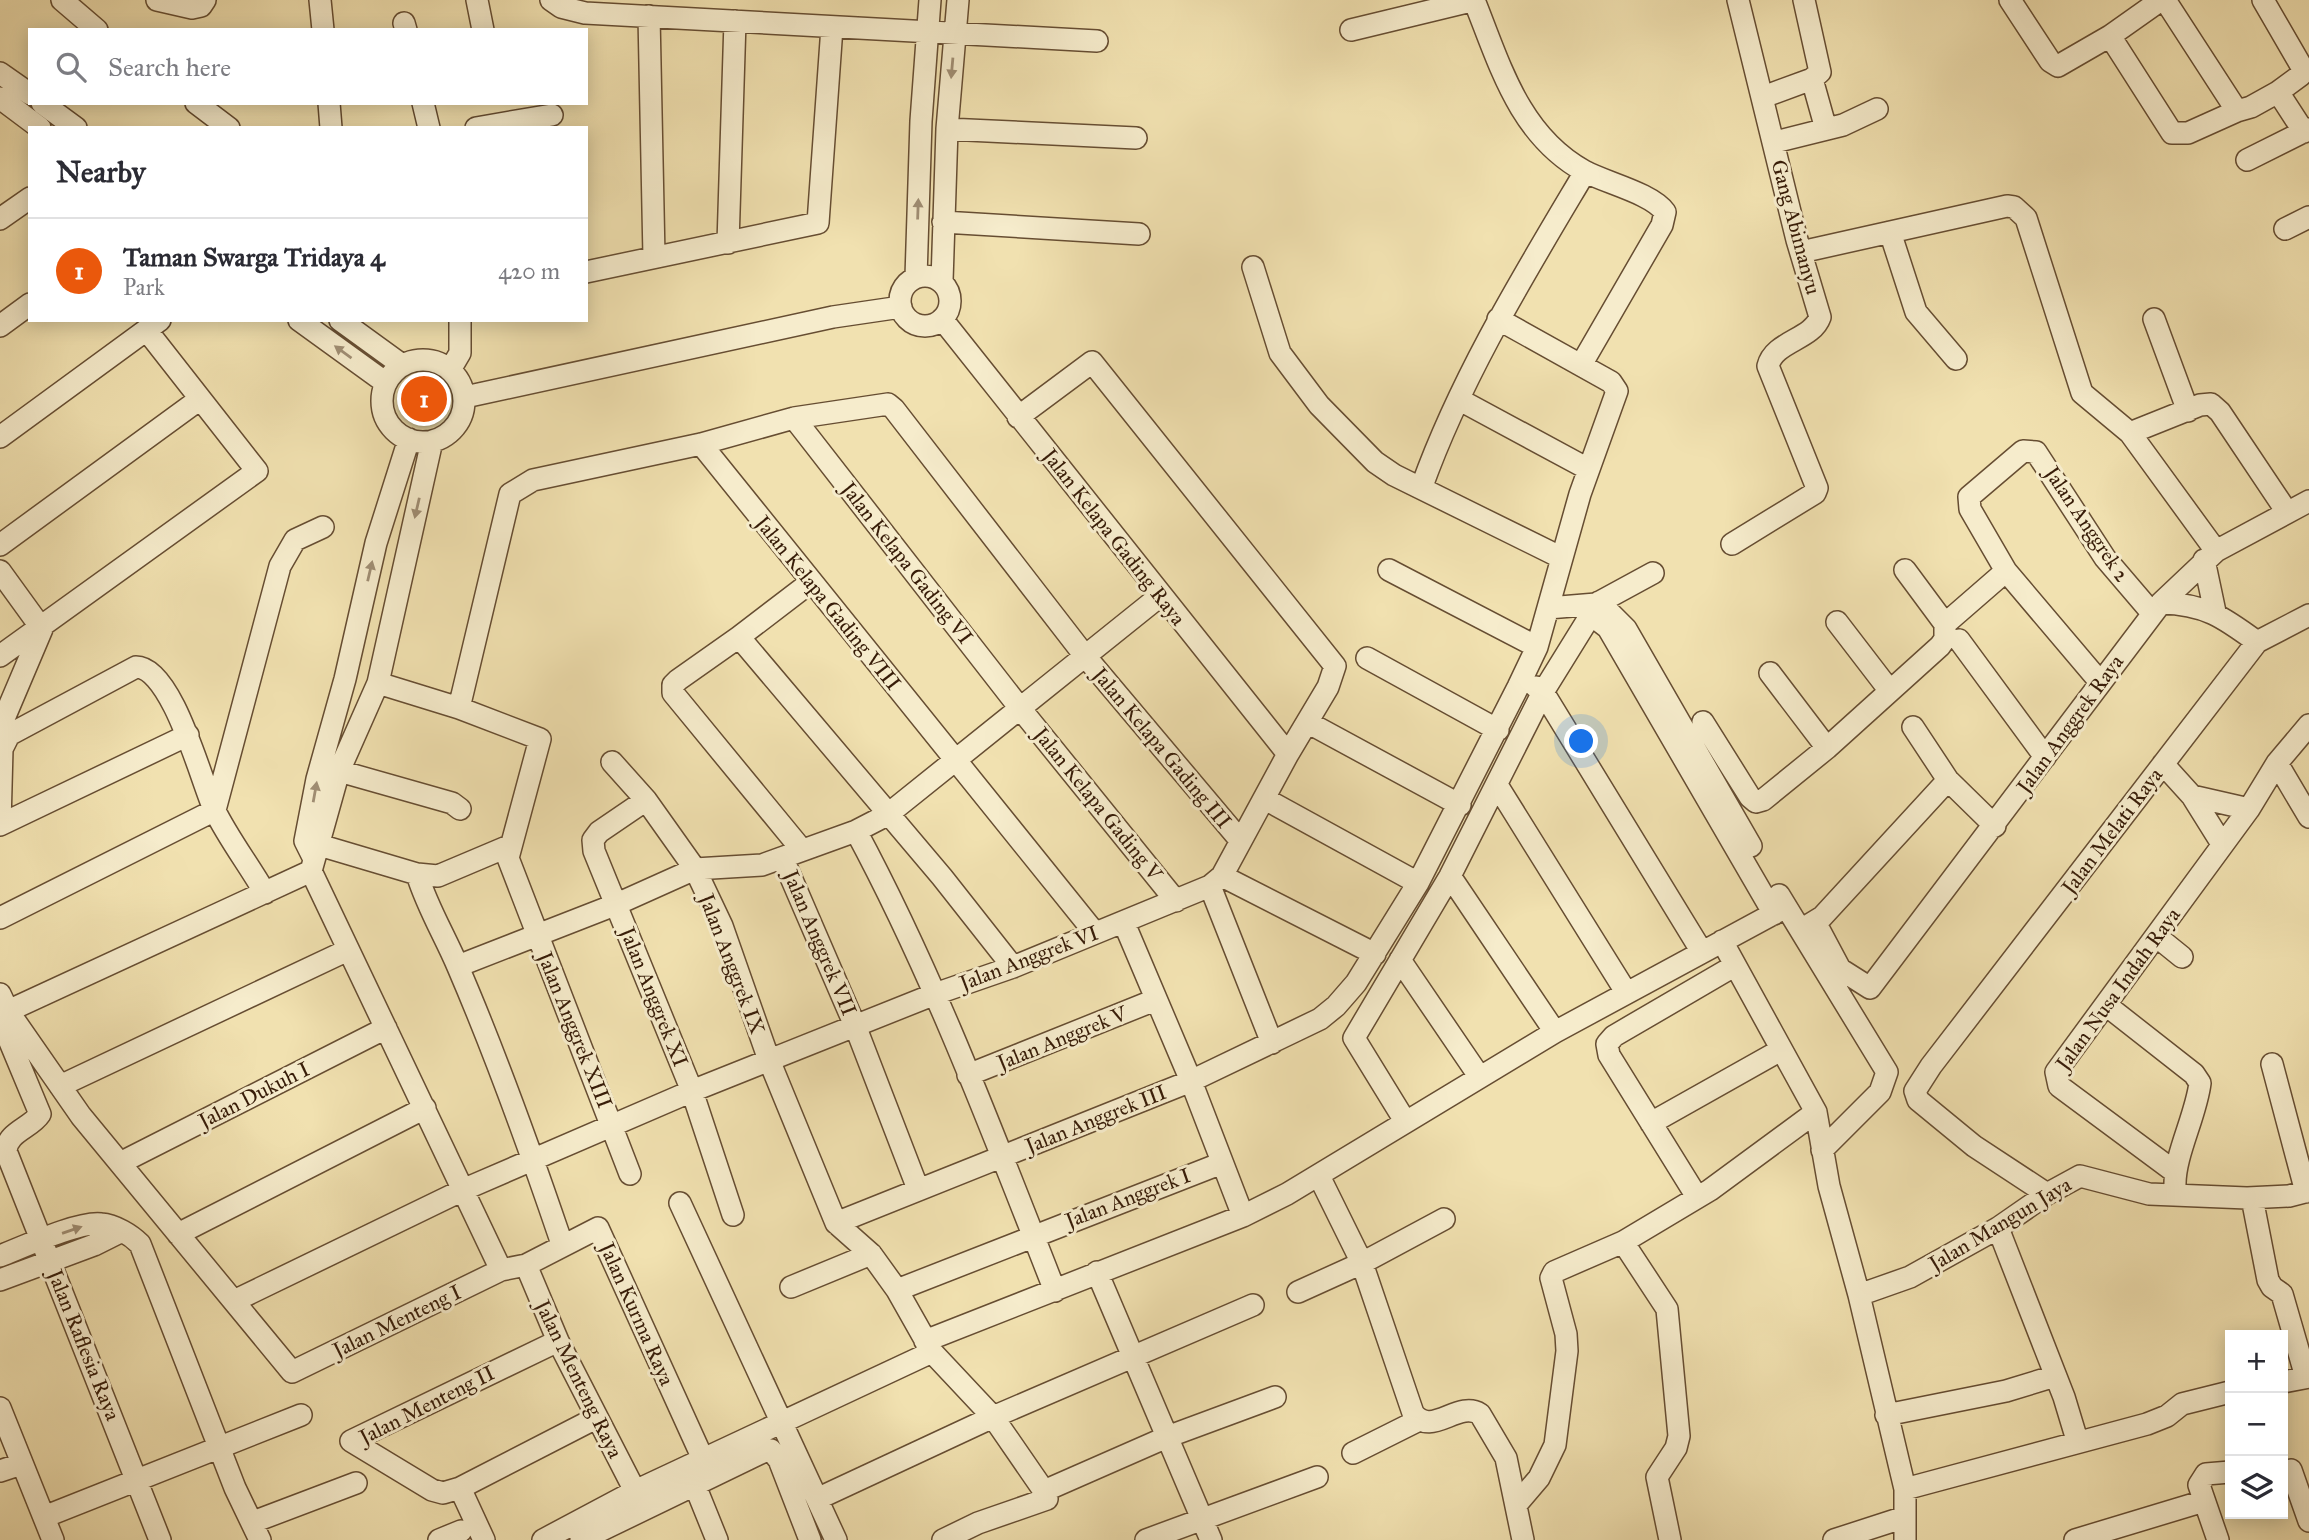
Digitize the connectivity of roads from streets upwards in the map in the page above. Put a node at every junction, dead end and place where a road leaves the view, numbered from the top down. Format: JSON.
{"nodes":[{"id":1,"x":62,"y":0,"type":"edge"},
{"id":2,"x":157,"y":0,"type":"edge"},
{"id":3,"x":205,"y":0,"type":"edge"},
{"id":4,"x":320,"y":0,"type":"edge"},
{"id":5,"x":477,"y":0,"type":"edge"},
{"id":6,"x":551,"y":0,"type":"edge"},
{"id":7,"x":930,"y":0,"type":"edge"},
{"id":8,"x":958,"y":0,"type":"edge"},
{"id":9,"x":1474,"y":0,"type":"edge"},
{"id":10,"x":1738,"y":0,"type":"edge"},
{"id":11,"x":1804,"y":0,"type":"edge"},
{"id":12,"x":2163,"y":0,"type":"edge"},
{"id":13,"x":2263,"y":0,"type":"edge"},
{"id":14,"x":2017,"y":3,"type":"edge"},
{"id":15,"x":649,"y":16,"type":"junction"},
{"id":16,"x":734,"y":22,"type":"junction"},
{"id":17,"x":832,"y":27,"type":"junction"},
{"id":18,"x":95,"y":28,"type":"edge"},
{"id":19,"x":323,"y":28,"type":"edge"},
{"id":20,"x":483,"y":28,"type":"edge"},
{"id":21,"x":1351,"y":30,"type":"dead end"},
{"id":22,"x":962,"y":32,"type":"junction"},
{"id":23,"x":926,"y":33,"type":"junction"},
{"id":24,"x":2110,"y":36,"type":"junction"},
{"id":25,"x":1097,"y":41,"type":"dead end"},
{"id":26,"x":0,"y":73,"type":"edge"},
{"id":27,"x":1812,"y":79,"type":"junction"},
{"id":28,"x":2278,"y":92,"type":"junction"},
{"id":29,"x":28,"y":93,"type":"edge"},
{"id":30,"x":1763,"y":97,"type":"junction"},
{"id":31,"x":0,"y":98,"type":"edge"},
{"id":32,"x":45,"y":105,"type":"edge"},
{"id":33,"x":199,"y":105,"type":"edge"},
{"id":34,"x":329,"y":105,"type":"edge"},
{"id":35,"x":423,"y":105,"type":"edge"},
{"id":36,"x":1877,"y":109,"type":"dead end"},
{"id":37,"x":2237,"y":111,"type":"junction"},
{"id":38,"x":499,"y":113,"type":"edge"},
{"id":39,"x":553,"y":115,"type":"edge"},
{"id":40,"x":37,"y":126,"type":"edge"},
{"id":41,"x":73,"y":126,"type":"edge"},
{"id":42,"x":226,"y":126,"type":"edge"},
{"id":43,"x":331,"y":126,"type":"edge"},
{"id":44,"x":429,"y":126,"type":"edge"},
{"id":45,"x":478,"y":126,"type":"edge"},
{"id":46,"x":947,"y":129,"type":"junction"},
{"id":47,"x":1826,"y":129,"type":"junction"},
{"id":48,"x":2306,"y":130,"type":"edge"},
{"id":49,"x":1136,"y":138,"type":"dead end"},
{"id":50,"x":1775,"y":142,"type":"junction"},
{"id":51,"x":2247,"y":160,"type":"dead end"},
{"id":52,"x":1585,"y":172,"type":"junction"},
{"id":53,"x":28,"y":199,"type":"edge"},
{"id":54,"x":2309,"y":217,"type":"edge"},
{"id":55,"x":0,"y":219,"type":"edge"},
{"id":56,"x":943,"y":222,"type":"junction"},
{"id":57,"x":2285,"y":229,"type":"dead end"},
{"id":58,"x":1890,"y":232,"type":"junction"},
{"id":59,"x":1139,"y":234,"type":"dead end"},
{"id":60,"x":728,"y":243,"type":"junction"},
{"id":61,"x":1801,"y":252,"type":"junction"},
{"id":62,"x":654,"y":257,"type":"junction"},
{"id":63,"x":1253,"y":267,"type":"dead end"},
{"id":64,"x":588,"y":272,"type":"edge"},
{"id":65,"x":916,"y":277,"type":"junction"},
{"id":66,"x":942,"y":281,"type":"junction"},
{"id":67,"x":28,"y":305,"type":"edge"},
{"id":68,"x":901,"y":307,"type":"junction"},
{"id":69,"x":942,"y":319,"type":"junction"},
{"id":70,"x":1497,"y":319,"type":"junction"},
{"id":71,"x":2154,"y":319,"type":"dead end"},
{"id":72,"x":302,"y":322,"type":"edge"},
{"id":73,"x":343,"y":322,"type":"edge"},
{"id":74,"x":460,"y":322,"type":"edge"},
{"id":75,"x":0,"y":326,"type":"edge"},
{"id":76,"x":154,"y":326,"type":"edge"},
{"id":77,"x":1956,"y":359,"type":"dead end"},
{"id":78,"x":402,"y":365,"type":"junction"},
{"id":79,"x":1581,"y":365,"type":"junction"},
{"id":80,"x":450,"y":370,"type":"junction"},
{"id":81,"x":386,"y":383,"type":"junction"},
{"id":82,"x":465,"y":397,"type":"junction"},
{"id":83,"x":200,"y":399,"type":"junction"},
{"id":84,"x":1460,"y":400,"type":"junction"},
{"id":85,"x":2188,"y":411,"type":"junction"},
{"id":86,"x":1018,"y":417,"type":"junction"},
{"id":87,"x":794,"y":418,"type":"junction"},
{"id":88,"x":2130,"y":433,"type":"junction"},
{"id":89,"x":0,"y":437,"type":"edge"},
{"id":90,"x":409,"y":439,"type":"junction"},
{"id":91,"x":432,"y":441,"type":"junction"},
{"id":92,"x":701,"y":444,"type":"junction"},
{"id":93,"x":1588,"y":469,"type":"junction"},
{"id":94,"x":1422,"y":486,"type":"junction"},
{"id":95,"x":2309,"y":501,"type":"edge"},
{"id":96,"x":2287,"y":512,"type":"junction"},
{"id":97,"x":323,"y":527,"type":"dead end"},
{"id":98,"x":1732,"y":544,"type":"dead end"},
{"id":99,"x":0,"y":545,"type":"edge"},
{"id":100,"x":2210,"y":556,"type":"junction"},
{"id":101,"x":1562,"y":558,"type":"junction"},
{"id":102,"x":1389,"y":570,"type":"dead end"},
{"id":103,"x":1905,"y":570,"type":"dead end"},
{"id":104,"x":0,"y":571,"type":"edge"},
{"id":105,"x":2006,"y":571,"type":"junction"},
{"id":106,"x":1653,"y":573,"type":"dead end"},
{"id":107,"x":811,"y":582,"type":"junction"},
{"id":108,"x":1160,"y":596,"type":"junction"},
{"id":109,"x":1599,"y":602,"type":"junction"},
{"id":110,"x":1548,"y":608,"type":"junction"},
{"id":111,"x":2157,"y":608,"type":"junction"},
{"id":112,"x":2215,"y":612,"type":"junction"},
{"id":113,"x":2309,"y":615,"type":"edge"},
{"id":114,"x":1837,"y":622,"type":"dead end"},
{"id":115,"x":42,"y":629,"type":"junction"},
{"id":116,"x":1952,"y":632,"type":"junction"},
{"id":117,"x":739,"y":637,"type":"junction"},
{"id":118,"x":2258,"y":642,"type":"junction"},
{"id":119,"x":1536,"y":647,"type":"junction"},
{"id":120,"x":0,"y":656,"type":"edge"},
{"id":121,"x":1085,"y":656,"type":"junction"},
{"id":122,"x":1367,"y":658,"type":"dead end"},
{"id":123,"x":1770,"y":673,"type":"dead end"},
{"id":124,"x":1522,"y":677,"type":"junction"},
{"id":125,"x":2100,"y":682,"type":"junction"},
{"id":126,"x":378,"y":683,"type":"junction"},
{"id":127,"x":1890,"y":691,"type":"junction"},
{"id":128,"x":1543,"y":692,"type":"junction"},
{"id":129,"x":1019,"y":707,"type":"junction"},
{"id":130,"x":459,"y":708,"type":"junction"},
{"id":131,"x":1307,"y":722,"type":"junction"},
{"id":132,"x":1703,"y":722,"type":"dead end"},
{"id":133,"x":2309,"y":725,"type":"edge"},
{"id":134,"x":1913,"y":727,"type":"dead end"},
{"id":135,"x":0,"y":728,"type":"edge"},
{"id":136,"x":1498,"y":730,"type":"junction"},
{"id":137,"x":188,"y":735,"type":"junction"},
{"id":138,"x":1827,"y":748,"type":"junction"},
{"id":139,"x":1288,"y":754,"type":"junction"},
{"id":140,"x":2045,"y":757,"type":"junction"},
{"id":141,"x":955,"y":761,"type":"junction"},
{"id":142,"x":612,"y":762,"type":"dead end"},
{"id":143,"x":2277,"y":763,"type":"junction"},
{"id":144,"x":2163,"y":764,"type":"junction"},
{"id":145,"x":339,"y":771,"type":"junction"},
{"id":146,"x":1948,"y":780,"type":"junction"},
{"id":147,"x":1497,"y":785,"type":"junction"},
{"id":148,"x":2192,"y":796,"type":"junction"},
{"id":149,"x":1265,"y":799,"type":"junction"},
{"id":150,"x":646,"y":800,"type":"junction"},
{"id":151,"x":2254,"y":800,"type":"junction"},
{"id":152,"x":1460,"y":805,"type":"junction"},
{"id":153,"x":460,"y":809,"type":"dead end"},
{"id":154,"x":215,"y":810,"type":"junction"},
{"id":155,"x":887,"y":815,"type":"junction"},
{"id":156,"x":2309,"y":817,"type":"edge"},
{"id":157,"x":0,"y":824,"type":"edge"},
{"id":158,"x":1995,"y":826,"type":"junction"},
{"id":159,"x":856,"y":831,"type":"junction"},
{"id":160,"x":1240,"y":841,"type":"junction"},
{"id":161,"x":2222,"y":845,"type":"junction"},
{"id":162,"x":509,"y":846,"type":"junction"},
{"id":163,"x":313,"y":854,"type":"junction"},
{"id":164,"x":793,"y":854,"type":"junction"},
{"id":165,"x":695,"y":869,"type":"junction"},
{"id":166,"x":417,"y":874,"type":"junction"},
{"id":167,"x":1450,"y":876,"type":"junction"},
{"id":168,"x":1216,"y":881,"type":"junction"},
{"id":169,"x":1418,"y":883,"type":"junction"},
{"id":170,"x":265,"y":892,"type":"junction"},
{"id":171,"x":1176,"y":901,"type":"junction"},
{"id":172,"x":617,"y":904,"type":"junction"},
{"id":173,"x":1780,"y":911,"type":"junction"},
{"id":174,"x":0,"y":918,"type":"edge"},
{"id":175,"x":1124,"y":923,"type":"junction"},
{"id":176,"x":1807,"y":926,"type":"junction"},
{"id":177,"x":1095,"y":933,"type":"junction"},
{"id":178,"x":537,"y":935,"type":"junction"},
{"id":179,"x":2156,"y":936,"type":"junction"},
{"id":180,"x":1722,"y":941,"type":"junction"},
{"id":181,"x":348,"y":950,"type":"junction"},
{"id":182,"x":1702,"y":952,"type":"junction"},
{"id":183,"x":1374,"y":954,"type":"junction"},
{"id":184,"x":2182,"y":957,"type":"dead end"},
{"id":185,"x":1400,"y":960,"type":"junction"},
{"id":186,"x":1734,"y":965,"type":"junction"},
{"id":187,"x":458,"y":966,"type":"junction"},
{"id":188,"x":1013,"y":967,"type":"junction"},
{"id":189,"x":1626,"y":992,"type":"junction"},
{"id":190,"x":935,"y":994,"type":"junction"},
{"id":191,"x":1155,"y":1000,"type":"junction"},
{"id":192,"x":2106,"y":1005,"type":"junction"},
{"id":193,"x":3,"y":1008,"type":"edge"},
{"id":194,"x":386,"y":1028,"type":"junction"},
{"id":195,"x":856,"y":1028,"type":"junction"},
{"id":196,"x":1555,"y":1032,"type":"junction"},
{"id":197,"x":1272,"y":1043,"type":"junction"},
{"id":198,"x":1781,"y":1051,"type":"junction"},
{"id":199,"x":769,"y":1060,"type":"junction"},
{"id":200,"x":2272,"y":1064,"type":"dead end"},
{"id":201,"x":968,"y":1075,"type":"junction"},
{"id":202,"x":1479,"y":1076,"type":"junction"},
{"id":203,"x":1191,"y":1081,"type":"junction"},
{"id":204,"x":60,"y":1086,"type":"junction"},
{"id":205,"x":692,"y":1091,"type":"junction"},
{"id":206,"x":425,"y":1108,"type":"junction"},
{"id":207,"x":1816,"y":1112,"type":"junction"},
{"id":208,"x":1405,"y":1121,"type":"junction"},
{"id":209,"x":1651,"y":1124,"type":"junction"},
{"id":210,"x":612,"y":1125,"type":"junction"},
{"id":211,"x":1822,"y":1150,"type":"junction"},
{"id":212,"x":1000,"y":1157,"type":"junction"},
{"id":213,"x":533,"y":1159,"type":"junction"},
{"id":214,"x":122,"y":1162,"type":"junction"},
{"id":215,"x":1222,"y":1163,"type":"junction"},
{"id":216,"x":2175,"y":1172,"type":"junction"},
{"id":217,"x":630,"y":1174,"type":"dead end"},
{"id":218,"x":1319,"y":1176,"type":"junction"},
{"id":219,"x":465,"y":1189,"type":"junction"},
{"id":220,"x":918,"y":1189,"type":"junction"},
{"id":221,"x":2307,"y":1191,"type":"edge"},
{"id":222,"x":2047,"y":1194,"type":"junction"},
{"id":223,"x":2175,"y":1194,"type":"junction"},
{"id":224,"x":1697,"y":1197,"type":"junction"},
{"id":225,"x":2252,"y":1198,"type":"junction"},
{"id":226,"x":680,"y":1203,"type":"dead end"},
{"id":227,"x":733,"y":1215,"type":"dead end"},
{"id":228,"x":1242,"y":1216,"type":"junction"},
{"id":229,"x":1444,"y":1219,"type":"dead end"},
{"id":230,"x":836,"y":1223,"type":"junction"},
{"id":231,"x":1998,"y":1228,"type":"junction"},
{"id":232,"x":122,"y":1231,"type":"junction"},
{"id":233,"x":178,"y":1234,"type":"junction"},
{"id":234,"x":1033,"y":1234,"type":"junction"},
{"id":235,"x":559,"y":1238,"type":"dead end"},
{"id":236,"x":42,"y":1240,"type":"junction"},
{"id":237,"x":1623,"y":1242,"type":"junction"},
{"id":238,"x":871,"y":1254,"type":"junction"},
{"id":239,"x":0,"y":1255,"type":"edge"},
{"id":240,"x":51,"y":1262,"type":"junction"},
{"id":241,"x":1362,"y":1263,"type":"junction"},
{"id":242,"x":526,"y":1265,"type":"junction"},
{"id":243,"x":501,"y":1270,"type":"junction"},
{"id":244,"x":1097,"y":1272,"type":"junction"},
{"id":245,"x":0,"y":1280,"type":"edge"},
{"id":246,"x":791,"y":1287,"type":"dead end"},
{"id":247,"x":897,"y":1290,"type":"junction"},
{"id":248,"x":1055,"y":1291,"type":"junction"},
{"id":249,"x":1298,"y":1292,"type":"dead end"},
{"id":250,"x":1859,"y":1295,"type":"junction"},
{"id":251,"x":236,"y":1300,"type":"junction"},
{"id":252,"x":1253,"y":1305,"type":"dead end"},
{"id":253,"x":558,"y":1340,"type":"junction"},
{"id":254,"x":929,"y":1347,"type":"junction"},
{"id":255,"x":1134,"y":1358,"type":"junction"},
{"id":256,"x":2055,"y":1376,"type":"junction"},
{"id":257,"x":2308,"y":1377,"type":"edge"},
{"id":258,"x":2288,"y":1381,"type":"edge"},
{"id":259,"x":2226,"y":1393,"type":"edge"},
{"id":260,"x":1275,"y":1397,"type":"dead end"},
{"id":261,"x":0,"y":1408,"type":"edge"},
{"id":262,"x":301,"y":1415,"type":"dead end"},
{"id":263,"x":1886,"y":1415,"type":"junction"},
{"id":264,"x":993,"y":1417,"type":"junction"},
{"id":265,"x":596,"y":1418,"type":"junction"},
{"id":266,"x":1419,"y":1420,"type":"junction"},
{"id":267,"x":783,"y":1421,"type":"junction"},
{"id":268,"x":1167,"y":1437,"type":"junction"},
{"id":269,"x":2077,"y":1440,"type":"junction"},
{"id":270,"x":218,"y":1446,"type":"junction"},
{"id":271,"x":1353,"y":1453,"type":"dead end"},
{"id":272,"x":703,"y":1460,"type":"junction"},
{"id":273,"x":21,"y":1464,"type":"junction"},
{"id":274,"x":0,"y":1471,"type":"edge"},
{"id":275,"x":2294,"y":1471,"type":"edge"},
{"id":276,"x":2225,"y":1472,"type":"edge"},
{"id":277,"x":1317,"y":1476,"type":"dead end"},
{"id":278,"x":137,"y":1478,"type":"junction"},
{"id":279,"x":356,"y":1483,"type":"dead end"},
{"id":280,"x":694,"y":1483,"type":"junction"},
{"id":281,"x":460,"y":1488,"type":"junction"},
{"id":282,"x":1905,"y":1489,"type":"junction"},
{"id":283,"x":635,"y":1491,"type":"junction"},
{"id":284,"x":1046,"y":1495,"type":"junction"},
{"id":285,"x":817,"y":1499,"type":"junction"},
{"id":286,"x":2204,"y":1501,"type":"junction"},
{"id":287,"x":1516,"y":1505,"type":"junction"},
{"id":288,"x":44,"y":1517,"type":"junction"},
{"id":289,"x":1905,"y":1517,"type":"junction"},
{"id":290,"x":1202,"y":1519,"type":"junction"},
{"id":291,"x":2309,"y":1521,"type":"edge"},
{"id":292,"x":256,"y":1531,"type":"edge"},
{"id":293,"x":461,"y":1531,"type":"dead end"},
{"id":294,"x":620,"y":1532,"type":"edge"},
{"id":295,"x":53,"y":1540,"type":"edge"},
{"id":296,"x":160,"y":1540,"type":"edge"},
{"id":297,"x":439,"y":1540,"type":"edge"},
{"id":298,"x":484,"y":1540,"type":"edge"},
{"id":299,"x":543,"y":1540,"type":"edge"},
{"id":300,"x":581,"y":1540,"type":"edge"},
{"id":301,"x":717,"y":1540,"type":"edge"},
{"id":302,"x":810,"y":1540,"type":"edge"},
{"id":303,"x":836,"y":1540,"type":"edge"},
{"id":304,"x":943,"y":1540,"type":"edge"},
{"id":305,"x":1146,"y":1540,"type":"edge"},
{"id":306,"x":1211,"y":1540,"type":"edge"},
{"id":307,"x":1523,"y":1540,"type":"edge"},
{"id":308,"x":1670,"y":1540,"type":"edge"},
{"id":309,"x":1834,"y":1540,"type":"edge"},
{"id":310,"x":1905,"y":1540,"type":"edge"},
{"id":311,"x":2075,"y":1540,"type":"edge"},
{"id":312,"x":2218,"y":1540,"type":"edge"}],
"edges":[{"from":1,"to":18,"type":"street"},
{"from":2,"to":3,"type":"street"},
{"from":4,"to":19,"type":"street"},
{"from":5,"to":20,"type":"street"},
{"from":6,"to":15,"type":"street"},
{"from":7,"to":23,"type":"street"},
{"from":8,"to":22,"type":"street"},
{"from":9,"to":21,"type":"street"},
{"from":9,"to":52,"type":"street"},
{"from":10,"to":30,"type":"street","name":"Gang Abimanyu"},
{"from":11,"to":27,"type":"street"},
{"from":12,"to":24,"type":"street"},
{"from":12,"to":37,"type":"street"},
{"from":13,"to":28,"type":"street"},
{"from":14,"to":24,"type":"street"},
{"from":15,"to":16,"type":"street"},
{"from":15,"to":62,"type":"street"},
{"from":16,"to":17,"type":"street"},
{"from":16,"to":60,"type":"street"},
{"from":17,"to":23,"type":"street"},
{"from":17,"to":60,"type":"street"},
{"from":22,"to":23,"type":"street"},
{"from":22,"to":25,"type":"street"},
{"from":22,"to":46,"type":"street","one_way":true},
{"from":65,"to":23,"type":"street","one_way":true},
{"from":24,"to":37,"type":"street"},
{"from":26,"to":29,"type":"street"},
{"from":27,"to":30,"type":"street"},
{"from":27,"to":47,"type":"street"},
{"from":28,"to":37,"type":"street"},
{"from":28,"to":48,"type":"street"},
{"from":30,"to":50,"type":"street","name":"Gang Abimanyu"},
{"from":31,"to":40,"type":"street"},
{"from":32,"to":41,"type":"street"},
{"from":33,"to":42,"type":"street"},
{"from":34,"to":43,"type":"street"},
{"from":35,"to":44,"type":"street"},
{"from":36,"to":47,"type":"street"},
{"from":38,"to":39,"type":"street"},
{"from":38,"to":45,"type":"street"},
{"from":46,"to":49,"type":"street"},
{"from":46,"to":56,"type":"street"},
{"from":47,"to":50,"type":"street"},
{"from":48,"to":51,"type":"street"},
{"from":50,"to":61,"type":"street","name":"Gang Abimanyu"},
{"from":52,"to":70,"type":"street"},
{"from":52,"to":79,"type":"street"},
{"from":53,"to":55,"type":"street"},
{"from":54,"to":57,"type":"street"},
{"from":56,"to":59,"type":"street"},
{"from":56,"to":66,"type":"street"},
{"from":58,"to":61,"type":"street"},
{"from":58,"to":77,"type":"street"},
{"from":58,"to":88,"type":"street"},
{"from":60,"to":62,"type":"street"},
{"from":61,"to":98,"type":"street","name":"Gang Abimanyu"},
{"from":62,"to":64,"type":"street"},
{"from":63,"to":94,"type":"street"},
{"from":65,"to":66,"type":"street"},
{"from":65,"to":68,"type":"street"},
{"from":66,"to":69,"type":"street"},
{"from":67,"to":75,"type":"street"},
{"from":68,"to":69,"type":"street"},
{"from":68,"to":82,"type":"street"},
{"from":69,"to":86,"type":"street","name":"Jalan Kelapa Gading Raya"},
{"from":70,"to":79,"type":"street"},
{"from":70,"to":84,"type":"street"},
{"from":71,"to":85,"type":"street"},
{"from":81,"to":72,"type":"street","one_way":true},
{"from":73,"to":78,"type":"street"},
{"from":74,"to":80,"type":"street"},
{"from":76,"to":83,"type":"street"},
{"from":76,"to":89,"type":"street"},
{"from":78,"to":80,"type":"street"},
{"from":78,"to":81,"type":"street"},
{"from":79,"to":93,"type":"street","name":"Jalan Anggrek III"},
{"from":80,"to":82,"type":"street"},
{"from":81,"to":90,"type":"street"},
{"from":82,"to":91,"type":"street"},
{"from":83,"to":99,"type":"street"},
{"from":83,"to":115,"type":"street"},
{"from":84,"to":93,"type":"street"},
{"from":84,"to":94,"type":"street"},
{"from":85,"to":88,"type":"street"},
{"from":85,"to":96,"type":"street"},
{"from":86,"to":108,"type":"street","name":"Jalan Kelapa Gading Raya"},
{"from":86,"to":131,"type":"street"},
{"from":87,"to":92,"type":"street","name":"Jalan Kelapa Gading III"},
{"from":87,"to":121,"type":"street","name":"Jalan Kelapa Gading III"},
{"from":87,"to":129,"type":"street","name":"Jalan Kelapa Gading VI"},
{"from":88,"to":100,"type":"street"},
{"from":90,"to":91,"type":"street"},
{"from":163,"to":90,"type":"street","one_way":true},
{"from":91,"to":126,"type":"street","one_way":true},
{"from":92,"to":107,"type":"street","name":"Jalan Kelapa Gading VIII"},
{"from":92,"to":130,"type":"street","name":"Jalan Kelapa Gading III"},
{"from":93,"to":101,"type":"street","name":"Jalan Anggrek III"},
{"from":94,"to":101,"type":"street"},
{"from":95,"to":96,"type":"street","name":"Jalan Anggrek Raya"},
{"from":96,"to":100,"type":"street","name":"Jalan Anggrek Raya"},
{"from":97,"to":154,"type":"street"},
{"from":100,"to":111,"type":"street","name":"Jalan Anggrek Raya"},
{"from":100,"to":112,"type":"street"},
{"from":101,"to":110,"type":"street","name":"Jalan Anggrek III"},
{"from":102,"to":119,"type":"street"},
{"from":103,"to":116,"type":"street"},
{"from":104,"to":115,"type":"street"},
{"from":105,"to":111,"type":"street","name":"Jalan Anggrek 2"},
{"from":105,"to":116,"type":"street"},
{"from":105,"to":125,"type":"street","name":"Jalan Anggrek 2"},
{"from":106,"to":109,"type":"street"},
{"from":107,"to":117,"type":"street"},
{"from":107,"to":141,"type":"street","name":"Jalan Kelapa Gading VIII"},
{"from":108,"to":121,"type":"street"},
{"from":108,"to":139,"type":"street","name":"Jalan Kelapa Gading Raya"},
{"from":109,"to":110,"type":"street"},
{"from":109,"to":173,"type":"street"},
{"from":110,"to":119,"type":"street","name":"Jalan Anggrek III"},
{"from":111,"to":112,"type":"street"},
{"from":111,"to":125,"type":"street","name":"Jalan Anggrek Raya"},
{"from":112,"to":118,"type":"street"},
{"from":113,"to":118,"type":"street","name":"Jalan Melati Raya"},
{"from":114,"to":127,"type":"street"},
{"from":115,"to":120,"type":"street"},
{"from":115,"to":135,"type":"street"},
{"from":116,"to":127,"type":"street"},
{"from":116,"to":140,"type":"street"},
{"from":117,"to":155,"type":"street"},
{"from":117,"to":164,"type":"street","name":"Jalan Anggrek VII"},
{"from":118,"to":144,"type":"street","name":"Jalan Melati Raya"},
{"from":119,"to":124,"type":"street","name":"Jalan Anggrek III"},
{"from":121,"to":129,"type":"street"},
{"from":121,"to":160,"type":"street","name":"Jalan Kelapa Gading III"},
{"from":122,"to":136,"type":"street"},
{"from":123,"to":138,"type":"street"},
{"from":124,"to":128,"type":"street"},
{"from":124,"to":136,"type":"street","name":"Jalan Anggrek III"},
{"from":125,"to":140,"type":"street","name":"Jalan Anggrek Raya"},
{"from":126,"to":130,"type":"street"},
{"from":126,"to":145,"type":"street"},
{"from":127,"to":138,"type":"street"},
{"from":128,"to":147,"type":"street"},
{"from":128,"to":173,"type":"street"},
{"from":128,"to":182,"type":"street"},
{"from":129,"to":141,"type":"street"},
{"from":129,"to":171,"type":"street","name":"Jalan Kelapa Gading V"},
{"from":130,"to":162,"type":"street"},
{"from":131,"to":139,"type":"street"},
{"from":131,"to":152,"type":"street"},
{"from":132,"to":138,"type":"street"},
{"from":133,"to":143,"type":"street","name":"Jalan Nusa Indah Raya"},
{"from":134,"to":146,"type":"street"},
{"from":136,"to":152,"type":"street","name":"Jalan Anggrek III"},
{"from":137,"to":154,"type":"street"},
{"from":137,"to":157,"type":"street"},
{"from":137,"to":157,"type":"street"},
{"from":139,"to":149,"type":"street"},
{"from":140,"to":158,"type":"street","name":"Jalan Anggrek Raya"},
{"from":141,"to":155,"type":"street"},
{"from":141,"to":177,"type":"street","name":"Jalan Kelapa Gading VIII"},
{"from":142,"to":150,"type":"street","name":"Jalan Anggrek IX"},
{"from":143,"to":151,"type":"street","name":"Jalan Nusa Indah Raya"},
{"from":143,"to":156,"type":"street"},
{"from":144,"to":148,"type":"street"},
{"from":144,"to":222,"type":"street","name":"Jalan Melati Raya"},
{"from":145,"to":153,"type":"street"},
{"from":145,"to":163,"type":"street"},
{"from":146,"to":158,"type":"street"},
{"from":146,"to":176,"type":"street"},
{"from":147,"to":167,"type":"street"},
{"from":147,"to":189,"type":"street"},
{"from":148,"to":151,"type":"street"},
{"from":148,"to":161,"type":"street"},
{"from":149,"to":160,"type":"street"},
{"from":149,"to":169,"type":"street"},
{"from":150,"to":165,"type":"street","name":"Jalan Anggrek IX"},
{"from":150,"to":172,"type":"street","name":"Jalan Anggrek XI"},
{"from":151,"to":161,"type":"street","name":"Jalan Nusa Indah Raya"},
{"from":152,"to":169,"type":"street","name":"Jalan Anggrek III"},
{"from":154,"to":170,"type":"street"},
{"from":154,"to":174,"type":"street"},
{"from":155,"to":159,"type":"street"},
{"from":155,"to":188,"type":"street"},
{"from":158,"to":176,"type":"street","name":"Jalan Anggrek Raya"},
{"from":159,"to":164,"type":"street"},
{"from":159,"to":190,"type":"street"},
{"from":160,"to":168,"type":"street"},
{"from":161,"to":179,"type":"street","name":"Jalan Nusa Indah Raya"},
{"from":162,"to":166,"type":"street"},
{"from":162,"to":178,"type":"street","name":"Jalan Anggrek XIII"},
{"from":163,"to":166,"type":"street"},
{"from":163,"to":170,"type":"street"},
{"from":163,"to":181,"type":"street"},
{"from":164,"to":165,"type":"street"},
{"from":164,"to":195,"type":"street","name":"Jalan Anggrek VII"},
{"from":165,"to":172,"type":"street"},
{"from":165,"to":199,"type":"street","name":"Jalan Anggrek IX"},
{"from":166,"to":187,"type":"street"},
{"from":167,"to":185,"type":"street"},
{"from":167,"to":196,"type":"street"},
{"from":168,"to":171,"type":"street","name":"Jalan Anggrek VI"},
{"from":168,"to":183,"type":"street"},
{"from":168,"to":197,"type":"street"},
{"from":169,"to":183,"type":"street","name":"Jalan Anggrek III"},
{"from":170,"to":193,"type":"street"},
{"from":171,"to":175,"type":"street","name":"Jalan Anggrek VI"},
{"from":172,"to":178,"type":"street"},
{"from":172,"to":205,"type":"street","name":"Jalan Anggrek XI"},
{"from":173,"to":176,"type":"street"},
{"from":173,"to":180,"type":"street"},
{"from":175,"to":177,"type":"street","name":"Jalan Anggrek VI"},
{"from":175,"to":191,"type":"street"},
{"from":176,"to":211,"type":"street"},
{"from":177,"to":188,"type":"street","name":"Jalan Anggrek VI"},
{"from":178,"to":187,"type":"street"},
{"from":178,"to":210,"type":"street","name":"Jalan Anggrek XIII"},
{"from":179,"to":184,"type":"street"},
{"from":179,"to":192,"type":"street","name":"Jalan Nusa Indah Raya"},
{"from":180,"to":182,"type":"street"},
{"from":180,"to":186,"type":"street"},
{"from":181,"to":194,"type":"street"},
{"from":181,"to":204,"type":"street"},
{"from":182,"to":189,"type":"street"},
{"from":183,"to":197,"type":"street","name":"Jalan Anggrek III"},
{"from":185,"to":202,"type":"street"},
{"from":185,"to":208,"type":"street"},
{"from":186,"to":198,"type":"street"},
{"from":186,"to":209,"type":"street"},
{"from":187,"to":213,"type":"street"},
{"from":188,"to":190,"type":"street","name":"Jalan Anggrek VI"},
{"from":189,"to":196,"type":"street"},
{"from":190,"to":195,"type":"street","name":"Jalan Anggrek VI"},
{"from":190,"to":201,"type":"street"},
{"from":191,"to":201,"type":"street","name":"Jalan Anggrek V"},
{"from":191,"to":203,"type":"street"},
{"from":192,"to":216,"type":"street"},
{"from":192,"to":216,"type":"street","name":"Jalan Nusa Indah Raya"},
{"from":193,"to":204,"type":"street"},
{"from":193,"to":236,"type":"street","name":"Jalan Raflesia Raya"},
{"from":194,"to":206,"type":"street"},
{"from":194,"to":214,"type":"street","name":"Jalan Dukuh I"},
{"from":195,"to":199,"type":"street","name":"Jalan Anggrek VI"},
{"from":195,"to":220,"type":"street","name":"Jalan Anggrek VII"},
{"from":196,"to":202,"type":"street"},
{"from":197,"to":203,"type":"street","name":"Jalan Anggrek III"},
{"from":198,"to":207,"type":"street"},
{"from":198,"to":209,"type":"street"},
{"from":199,"to":205,"type":"street","name":"Jalan Anggrek VI"},
{"from":199,"to":230,"type":"street","name":"Jalan Anggrek IX"},
{"from":200,"to":221,"type":"street"},
{"from":201,"to":212,"type":"street"},
{"from":202,"to":208,"type":"street"},
{"from":203,"to":212,"type":"street","name":"Jalan Anggrek III"},
{"from":203,"to":215,"type":"street"},
{"from":204,"to":214,"type":"street"},
{"from":205,"to":210,"type":"street","name":"Jalan Anggrek VI"},
{"from":205,"to":227,"type":"street","name":"Jalan Anggrek XI"},
{"from":206,"to":219,"type":"street"},
{"from":206,"to":233,"type":"street"},
{"from":207,"to":211,"type":"street"},
{"from":207,"to":224,"type":"street"},
{"from":208,"to":218,"type":"street"},
{"from":209,"to":224,"type":"street"},
{"from":210,"to":213,"type":"street","name":"Jalan Anggrek VI"},
{"from":210,"to":217,"type":"street","name":"Jalan Anggrek XIII"},
{"from":211,"to":250,"type":"street"},
{"from":212,"to":220,"type":"street","name":"Jalan Anggrek III"},
{"from":212,"to":234,"type":"street"},
{"from":213,"to":219,"type":"street","name":"Jalan Anggrek VI"},
{"from":213,"to":235,"type":"street"},
{"from":214,"to":233,"type":"street"},
{"from":215,"to":228,"type":"street"},
{"from":215,"to":234,"type":"street","name":"Jalan Anggrek I"},
{"from":216,"to":223,"type":"street"},
{"from":218,"to":228,"type":"street"},
{"from":218,"to":241,"type":"street"},
{"from":219,"to":243,"type":"street"},
{"from":219,"to":251,"type":"street","name":"Jalan Anggrek VI"},
{"from":220,"to":230,"type":"street","name":"Jalan Anggrek III"},
{"from":221,"to":225,"type":"street","name":"Jalan Mangun Jaya"},
{"from":222,"to":223,"type":"street","name":"Jalan Mangun Jaya"},
{"from":222,"to":231,"type":"street","name":"Jalan Mangun Jaya"},
{"from":223,"to":225,"type":"street","name":"Jalan Mangun Jaya"},
{"from":224,"to":237,"type":"street"},
{"from":225,"to":257,"type":"street"},
{"from":226,"to":267,"type":"street"},
{"from":228,"to":244,"type":"street"},
{"from":229,"to":241,"type":"street"},
{"from":230,"to":238,"type":"street"},
{"from":231,"to":250,"type":"street","name":"Jalan Mangun Jaya"},
{"from":231,"to":256,"type":"street"},
{"from":236,"to":232,"type":"street","one_way":true},
{"from":232,"to":240,"type":"street"},
{"from":232,"to":270,"type":"street"},
{"from":233,"to":251,"type":"street"},
{"from":234,"to":247,"type":"street","name":"Jalan Anggrek I"},
{"from":234,"to":248,"type":"street"},
{"from":236,"to":239,"type":"street"},
{"from":236,"to":240,"type":"street","name":"Jalan Raflesia Raya"},
{"from":237,"to":287,"type":"street"},
{"from":237,"to":308,"type":"street"},
{"from":238,"to":246,"type":"street"},
{"from":238,"to":247,"type":"street"},
{"from":240,"to":245,"type":"street"},
{"from":240,"to":278,"type":"street","name":"Jalan Raflesia Raya"},
{"from":241,"to":249,"type":"street"},
{"from":241,"to":266,"type":"street"},
{"from":242,"to":243,"type":"street","name":"Jalan Kurma Raya"},
{"from":242,"to":253,"type":"street","name":"Jalan Menteng Raya"},
{"from":242,"to":272,"type":"street","name":"Jalan Kurma Raya"},
{"from":243,"to":251,"type":"street","name":"Jalan Menteng I"},
{"from":244,"to":248,"type":"street"},
{"from":244,"to":255,"type":"street"},
{"from":247,"to":254,"type":"street"},
{"from":248,"to":254,"type":"street"},
{"from":250,"to":263,"type":"street"},
{"from":252,"to":255,"type":"street"},
{"from":253,"to":265,"type":"street","name":"Jalan Menteng Raya"},
{"from":253,"to":281,"type":"street","name":"Jalan Menteng II"},
{"from":254,"to":264,"type":"street"},
{"from":254,"to":267,"type":"street"},
{"from":255,"to":264,"type":"street"},
{"from":255,"to":268,"type":"street"},
{"from":256,"to":263,"type":"street"},
{"from":256,"to":269,"type":"street"},
{"from":257,"to":258,"type":"street"},
{"from":259,"to":269,"type":"street"},
{"from":260,"to":268,"type":"street"},
{"from":261,"to":273,"type":"street"},
{"from":262,"to":270,"type":"street"},
{"from":263,"to":282,"type":"street"},
{"from":264,"to":284,"type":"street"},
{"from":264,"to":285,"type":"street"},
{"from":265,"to":281,"type":"street","name":"Jalan Menteng II"},
{"from":265,"to":283,"type":"street","name":"Jalan Menteng Raya"},
{"from":266,"to":271,"type":"street"},
{"from":266,"to":287,"type":"street"},
{"from":267,"to":272,"type":"street"},
{"from":267,"to":285,"type":"street"},
{"from":268,"to":284,"type":"street"},
{"from":268,"to":290,"type":"street"},
{"from":269,"to":282,"type":"street"},
{"from":270,"to":278,"type":"street"},
{"from":270,"to":292,"type":"street"},
{"from":272,"to":283,"type":"street"},
{"from":273,"to":274,"type":"street"},
{"from":273,"to":288,"type":"street"},
{"from":275,"to":291,"type":"street"},
{"from":276,"to":286,"type":"street"},
{"from":277,"to":290,"type":"street"},
{"from":278,"to":288,"type":"street"},
{"from":278,"to":296,"type":"street","name":"Jalan Raflesia Raya"},
{"from":279,"to":292,"type":"street"},
{"from":280,"to":294,"type":"street"},
{"from":280,"to":301,"type":"street"},
{"from":280,"to":302,"type":"street"},
{"from":281,"to":298,"type":"street"},
{"from":282,"to":289,"type":"street"},
{"from":283,"to":299,"type":"street"},
{"from":284,"to":304,"type":"street"},
{"from":285,"to":303,"type":"street"},
{"from":286,"to":311,"type":"street"},
{"from":286,"to":312,"type":"street"},
{"from":287,"to":307,"type":"street"},
{"from":288,"to":295,"type":"street"},
{"from":289,"to":309,"type":"street"},
{"from":289,"to":310,"type":"street"},
{"from":290,"to":305,"type":"street"},
{"from":290,"to":306,"type":"street"},
{"from":293,"to":297,"type":"street"},
{"from":294,"to":300,"type":"street"}]}
